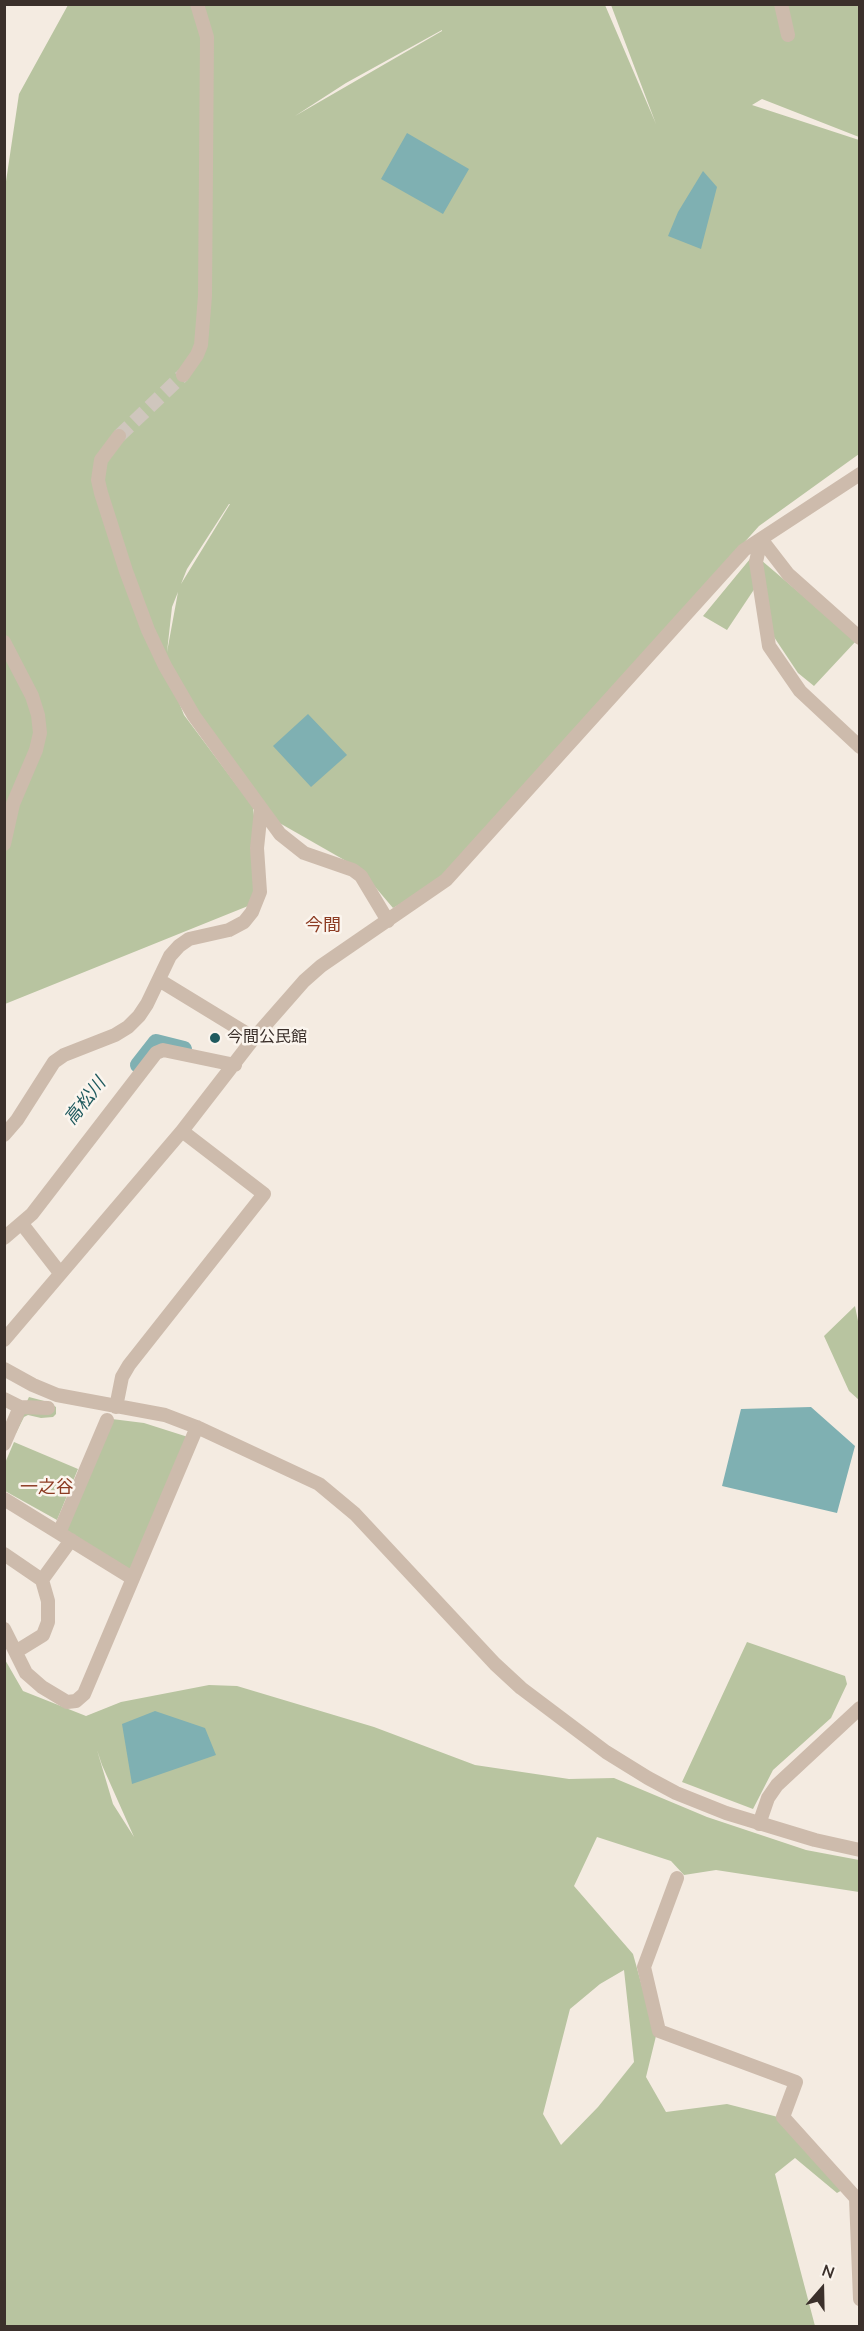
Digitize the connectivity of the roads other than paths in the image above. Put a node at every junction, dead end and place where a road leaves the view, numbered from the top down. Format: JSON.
{"nodes":[{"id":1,"x":197,"y":4,"type":"edge"},
{"id":2,"x":781,"y":4,"type":"edge"},
{"id":3,"x":788,"y":35,"type":"dead end"},
{"id":4,"x":183,"y":375,"type":"tunnel mouth"},
{"id":5,"x":118,"y":436,"type":"tunnel mouth"},
{"id":6,"x":860,"y":474,"type":"edge"},
{"id":7,"x":761,"y":539,"type":"junction"},
{"id":8,"x":860,"y":638,"type":"edge"},
{"id":9,"x":4,"y":642,"type":"edge"},
{"id":10,"x":860,"y":747,"type":"edge"},
{"id":11,"x":261,"y":810,"type":"junction"},
{"id":12,"x":4,"y":844,"type":"edge"},
{"id":13,"x":388,"y":921,"type":"junction"},
{"id":14,"x":159,"y":980,"type":"junction"},
{"id":15,"x":254,"y":1038,"type":"junction"},
{"id":16,"x":235,"y":1065,"type":"junction"},
{"id":17,"x":182,"y":1131,"type":"junction"},
{"id":18,"x":4,"y":1135,"type":"edge"},
{"id":19,"x":22,"y":1224,"type":"junction"},
{"id":20,"x":4,"y":1238,"type":"edge"},
{"id":21,"x":60,"y":1273,"type":"junction"},
{"id":22,"x":4,"y":1340,"type":"edge"},
{"id":23,"x":4,"y":1369,"type":"edge"},
{"id":24,"x":4,"y":1399,"type":"edge"},
{"id":25,"x":20,"y":1407,"type":"junction"},
{"id":26,"x":116,"y":1407,"type":"junction"},
{"id":27,"x":48,"y":1408,"type":"dead end"},
{"id":28,"x":107,"y":1420,"type":"dead end"},
{"id":29,"x":196,"y":1427,"type":"junction"},
{"id":30,"x":4,"y":1444,"type":"edge"},
{"id":31,"x":4,"y":1499,"type":"edge"},
{"id":32,"x":65,"y":1537,"type":"junction"},
{"id":33,"x":4,"y":1554,"type":"edge"},
{"id":34,"x":132,"y":1578,"type":"junction"},
{"id":35,"x":42,"y":1580,"type":"junction"},
{"id":36,"x":4,"y":1629,"type":"edge"},
{"id":37,"x":17,"y":1652,"type":"junction"},
{"id":38,"x":860,"y":1708,"type":"edge"},
{"id":39,"x":759,"y":1824,"type":"junction"},
{"id":40,"x":860,"y":1850,"type":"edge"},
{"id":41,"x":677,"y":1878,"type":"dead end"},
{"id":42,"x":860,"y":2299,"type":"edge"}],
"edges":[{"from":1,"to":4,"type":"street"},
{"from":2,"to":3,"type":"street"},
{"from":5,"to":11,"type":"street"},
{"from":6,"to":7,"type":"street"},
{"from":7,"to":8,"type":"street"},
{"from":7,"to":10,"type":"street"},
{"from":7,"to":13,"type":"street"},
{"from":9,"to":12,"type":"street"},
{"from":11,"to":13,"type":"street"},
{"from":11,"to":14,"type":"street"},
{"from":13,"to":15,"type":"street"},
{"from":14,"to":15,"type":"street"},
{"from":14,"to":18,"type":"street"},
{"from":15,"to":16,"type":"street"},
{"from":16,"to":17,"type":"street"},
{"from":16,"to":19,"type":"street"},
{"from":17,"to":21,"type":"street"},
{"from":17,"to":26,"type":"street"},
{"from":19,"to":20,"type":"street"},
{"from":19,"to":21,"type":"street"},
{"from":21,"to":22,"type":"street"},
{"from":23,"to":26,"type":"street"},
{"from":24,"to":25,"type":"street"},
{"from":25,"to":27,"type":"street"},
{"from":25,"to":30,"type":"street"},
{"from":26,"to":29,"type":"street"},
{"from":28,"to":32,"type":"street"},
{"from":29,"to":34,"type":"street"},
{"from":29,"to":39,"type":"street"},
{"from":31,"to":32,"type":"street"},
{"from":32,"to":34,"type":"street"},
{"from":32,"to":35,"type":"street"},
{"from":33,"to":35,"type":"street"},
{"from":34,"to":37,"type":"street"},
{"from":35,"to":37,"type":"street"},
{"from":36,"to":37,"type":"street"},
{"from":38,"to":39,"type":"street"},
{"from":39,"to":40,"type":"street"},
{"from":41,"to":42,"type":"street"}]}
